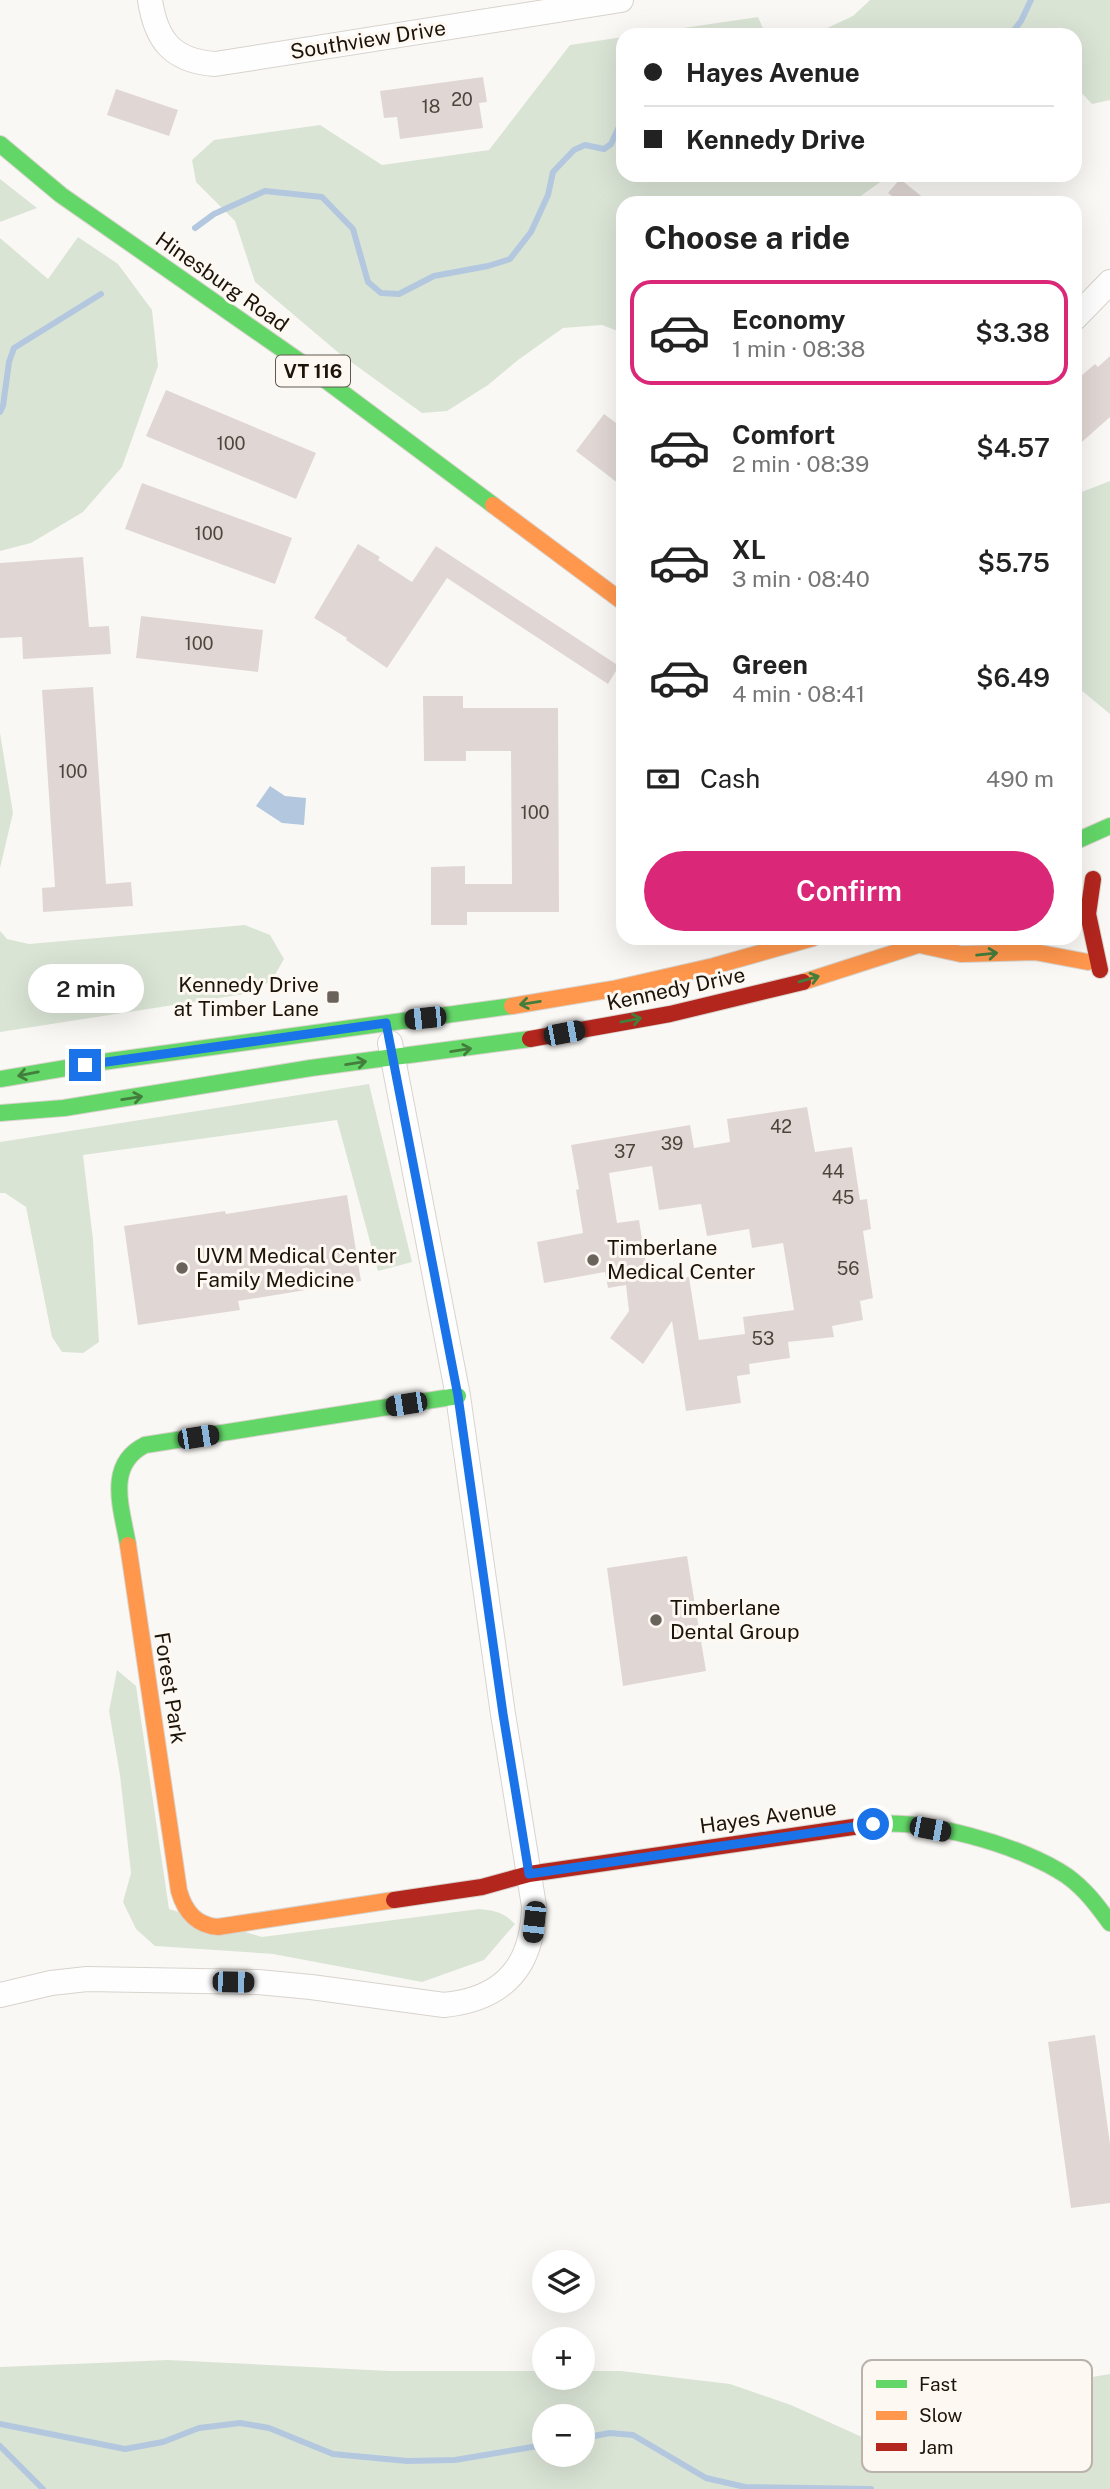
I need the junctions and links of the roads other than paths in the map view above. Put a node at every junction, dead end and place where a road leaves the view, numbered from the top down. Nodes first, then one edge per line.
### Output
1 (150, 0) edge
2 (621, 0) edge
3 (0, 144) edge
4 (1110, 282) edge
5 (1082, 311) edge
6 (616, 597) edge
7 (1110, 826) edge
8 (1082, 838) edge
9 (1110, 871) edge
10 (1093, 879) junction
11 (1082, 883) edge
12 (788, 945) edge
13 (920, 945) joint
14 (1066, 945) edge
15 (1099, 970) edge
16 (386, 1023) junction
17 (393, 1057) junction
18 (0, 1079) edge
19 (0, 1113) edge
20 (458, 1396) junction
21 (529, 1874) junction
22 (1110, 1923) edge
23 (0, 1995) edge

1 - 2 street, Southview Drive
3 - 6 main road, Hinesburg Road / VT 116
4 - 5 street
7 - 8 main road
9 - 10 main road
10 - 11 main road
10 - 15 main road
12 -> 16 main road, Kennedy Drive
13 -> 15 main road
17 -> 13 main road, Kennedy Drive
14 - 15 main road
16 - 17 street
16 -> 18 main road, Kennedy Drive
19 -> 17 main road, Kennedy Drive
17 - 20 street
20 - 21 street
20 - 21 main road, Forest Park
21 - 22 main road, Hayes Avenue
21 - 23 street

